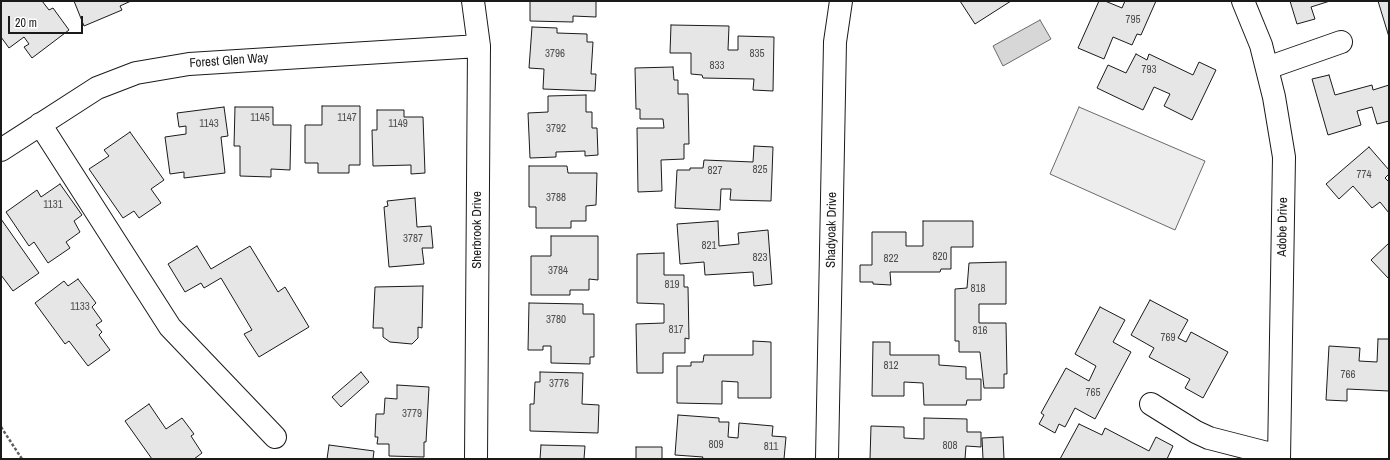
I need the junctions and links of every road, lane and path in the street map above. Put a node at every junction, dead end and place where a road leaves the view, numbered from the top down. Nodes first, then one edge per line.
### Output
1 (473, 1) edge
2 (841, 1) edge
3 (1243, 1) edge
4 (1341, 42) dead end
5 (479, 46) junction
6 (1267, 68) junction
7 (40, 124) junction
8 (1, 150) edge
9 (1151, 404) dead end
10 (1, 427) edge
11 (275, 437) dead end
12 (1279, 458) edge
13 (22, 459) edge
14 (476, 459) edge
15 (827, 459) edge

1 - 5 street, Sherbrook Drive
2 - 15 street, Shadyoak Drive
3 - 6 street, Adobe Drive
4 - 6 street
5 - 7 street, Forest Glen Way
5 - 14 street, Sherbrook Drive
6 - 12 street, Adobe Drive
7 - 8 street, Forest Glen Way
7 - 11 street
9 - 12 street
10 - 13 path

